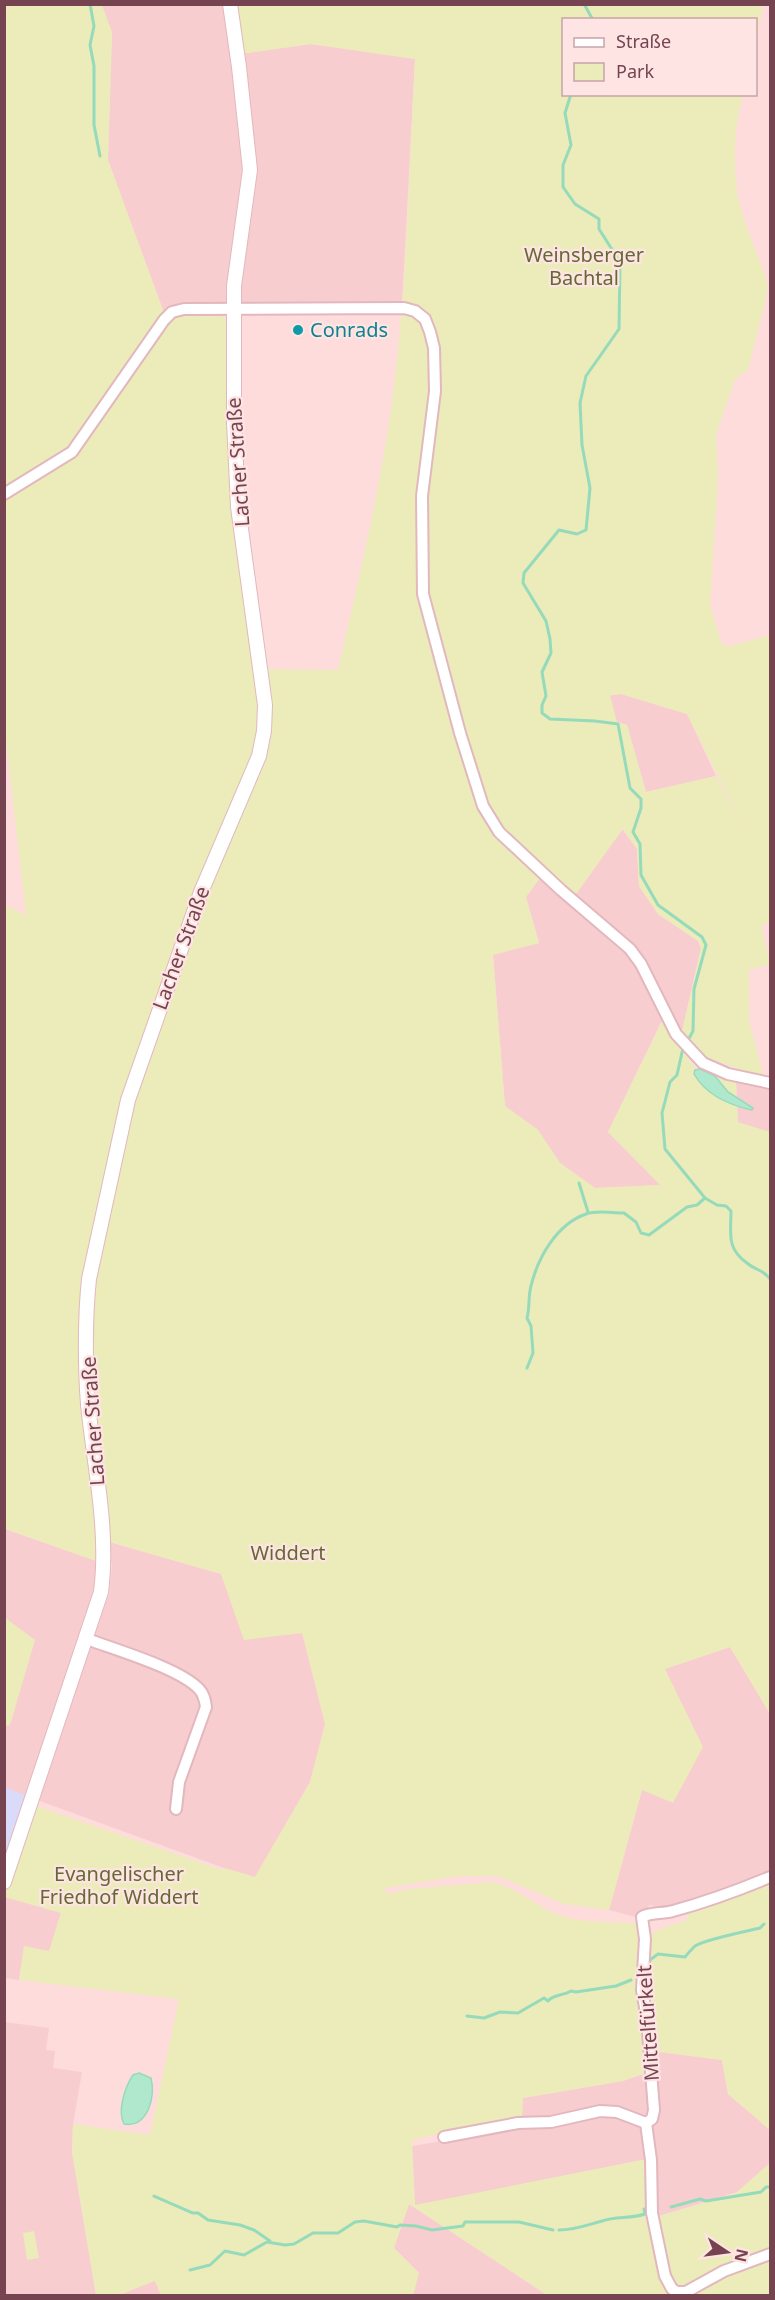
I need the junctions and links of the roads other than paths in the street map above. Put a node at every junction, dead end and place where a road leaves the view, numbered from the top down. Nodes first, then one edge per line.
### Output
1 (230, 4) edge
2 (233, 309) junction
3 (4, 494) edge
4 (771, 1083) edge
5 (87, 1639) junction
6 (176, 1809) dead end
7 (9, 1850) edge
8 (771, 1877) edge
9 (4, 1882) edge
10 (646, 2123) junction
11 (444, 2137) dead end
12 (771, 2254) edge

1 - 2 street, Lacher Straße
2 - 3 street
2 - 4 street
2 - 5 street, Lacher Straße
5 - 6 street
5 - 7 street, Lacher Straße
7 - 9 street, Lacher Straße
8 - 10 street, Mittelfürkelt
10 - 11 street
10 - 12 street, Mittelfürkelt

